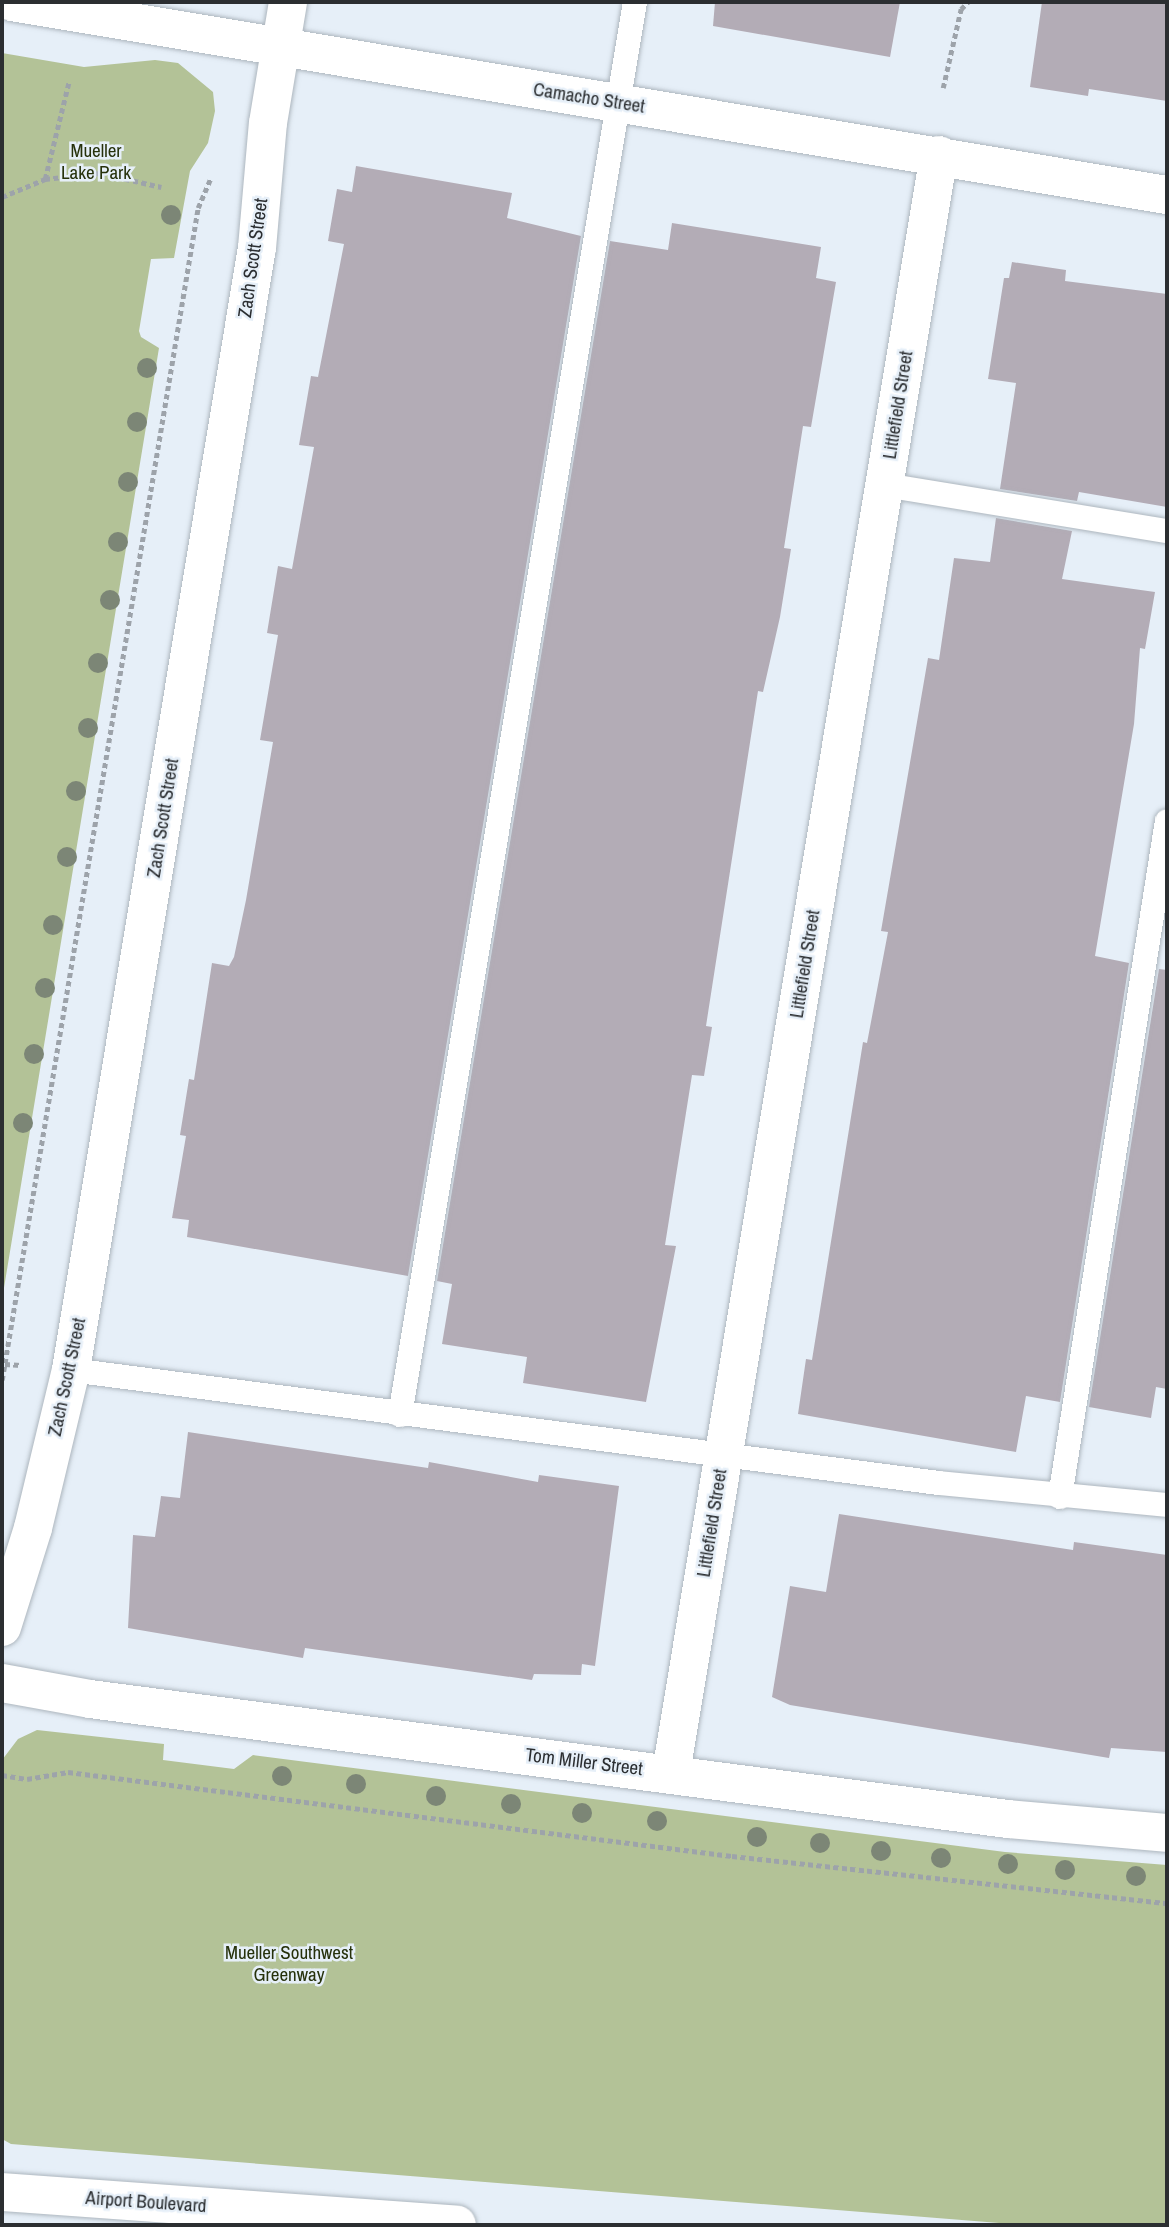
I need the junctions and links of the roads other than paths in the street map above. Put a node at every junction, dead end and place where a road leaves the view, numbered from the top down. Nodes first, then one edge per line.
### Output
1 (12, 2) edge
2 (288, 2) edge
3 (635, 2) edge
4 (281, 48) junction
5 (618, 103) junction
6 (939, 155) junction
7 (1167, 195) edge
8 (885, 485) junction
9 (1167, 531) edge
10 (1167, 821) edge
11 (71, 1370) junction
12 (401, 1415) junction
13 (723, 1455) junction
14 (1060, 1497) junction
15 (1167, 1505) edge
16 (2, 1627) edge
17 (2, 1683) edge
18 (671, 1773) junction
19 (1167, 1833) edge
20 (2, 2192) edge
21 (457, 2225) edge

1 - 4 street, Camacho Street
2 - 4 street, Zach Scott Street
3 - 5 lane
4 - 5 street, Camacho Street
4 - 11 street, Zach Scott Street
5 - 6 street, Camacho Street
5 - 12 lane
6 - 7 street, Camacho Street
6 - 8 street, Littlefield Street
8 - 9 lane
8 - 13 street, Littlefield Street
10 - 14 lane
11 - 12 lane
11 - 16 street, Zach Scott Street
12 - 13 lane
13 - 14 lane
13 - 18 street, Littlefield Street
14 - 15 lane
17 - 18 street, Tom Miller Street
18 - 19 street, Tom Miller Street
20 - 21 street, Airport Boulevard

